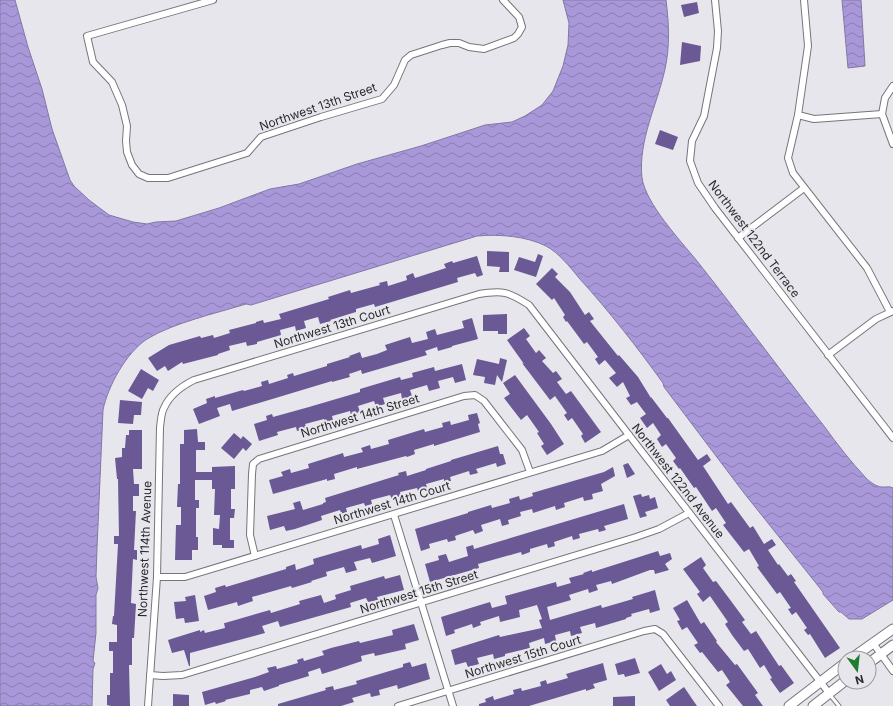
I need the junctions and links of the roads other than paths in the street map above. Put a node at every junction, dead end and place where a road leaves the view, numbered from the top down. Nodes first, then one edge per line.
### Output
1 (213, 0) edge
2 (503, 0) edge
3 (715, 0) edge
4 (804, 0) edge
5 (893, 86) edge
6 (882, 114) junction
7 (798, 115) junction
8 (893, 143) edge
9 (804, 188) junction
10 (738, 238) junction
11 (503, 291) joint
12 (892, 312) edge
13 (828, 354) junction
14 (172, 395) joint
15 (629, 435) junction
16 (893, 438) edge
17 (530, 472) junction
18 (689, 513) junction
19 (394, 515) junction
20 (255, 556) junction
21 (157, 577) junction
22 (420, 603) junction
23 (893, 629) edge
24 (872, 643) junction
25 (893, 645) edge
26 (863, 650) edge
27 (881, 654) junction
28 (877, 657) edge
29 (837, 669) edge
30 (893, 671) edge
31 (150, 674) junction
32 (820, 682) junction
33 (837, 687) edge
34 (448, 691) junction
35 (830, 693) junction
36 (148, 706) edge
37 (398, 706) edge
38 (453, 706) edge
39 (719, 706) edge
40 (789, 706) edge
41 (813, 706) edge
42 (839, 706) edge

1 - 2 street, Northwest 13th Street
3 - 10 street, Northwest 122nd Terrace
4 - 7 street
5 - 6 street
6 - 7 street
6 - 8 street
7 - 9 street
9 - 10 street
9 - 12 street
10 - 13 street, Northwest 122nd Terrace
11 - 14 street, Northwest 13th Court
11 - 15 street, Northwest 122nd Avenue
12 - 13 street
13 - 16 street, Northwest 122nd Terrace
14 - 21 street, Northwest 114th Avenue
15 - 17 street, Northwest 14th Court
15 - 18 street, Northwest 122nd Avenue
17 - 19 street, Northwest 14th Court
17 - 20 street, Northwest 14th Street
18 - 22 street, Northwest 15th Street
18 - 32 street, Northwest 122nd Avenue
19 - 20 street, Northwest 14th Court
19 - 22 street
20 - 21 street, Northwest 14th Court
21 - 31 street, Northwest 114th Avenue
22 - 31 street, Northwest 15th Street
22 - 34 street
23 - 24 street
24 - 26 street
24 - 27 street
25 - 27 street
27 - 28 street
27 - 30 street
29 - 32 street
31 - 36 street, Northwest 114th Avenue
32 - 35 street, Northwest 122nd Avenue
32 - 40 street
33 - 35 street
34 - 37 street, Northwest 15th Court
34 - 38 street
34 - 39 street, Northwest 15th Court
35 - 41 street
35 - 42 lane

